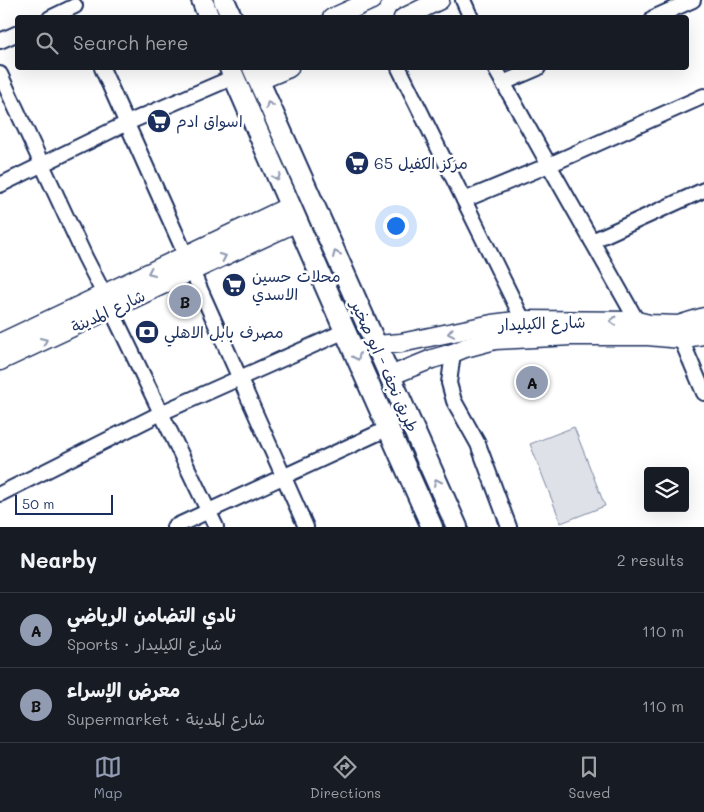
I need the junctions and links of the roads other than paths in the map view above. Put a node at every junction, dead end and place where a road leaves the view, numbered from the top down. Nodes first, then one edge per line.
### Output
1 (202, 0) edge
2 (224, 0) edge
3 (372, 0) edge
4 (440, 0) edge
5 (463, 0) edge
6 (692, 0) edge
7 (76, 8) edge
8 (340, 10) edge
9 (58, 15) edge
10 (208, 15) edge
11 (231, 15) edge
12 (409, 15) edge
13 (470, 15) edge
14 (659, 15) edge
15 (15, 34) edge
16 (0, 41) edge
17 (103, 70) edge
18 (278, 70) edge
19 (400, 70) edge
20 (497, 70) edge
21 (533, 70) edge
22 (232, 72) edge
23 (0, 74) edge
24 (256, 74) edge
25 (503, 83) junction
26 (704, 96) edge
27 (127, 123) junction
28 (42, 165) junction
29 (549, 165) junction
30 (0, 185) edge
31 (704, 190) edge
32 (464, 200) junction
33 (294, 214) junction
34 (592, 241) junction
35 (189, 264) junction
36 (108, 302) junction
37 (704, 317) edge
38 (523, 320) junction
39 (637, 321) junction
40 (345, 331) junction
41 (680, 332) junction
42 (704, 335) edge
43 (0, 343) edge
44 (376, 345) junction
45 (453, 353) junction
46 (0, 361) edge
47 (390, 376) junction
48 (239, 377) junction
49 (704, 393) edge
50 (161, 413) junction
51 (389, 428) junction
52 (283, 477) junction
53 (0, 494) edge
54 (208, 511) junction
55 (426, 525) edge
56 (174, 527) edge
57 (216, 527) edge
58 (306, 527) edge
59 (457, 527) edge
60 (509, 527) edge

1 - 10 highway
2 - 11 highway
3 - 8 main road
4 - 12 main road
5 - 13 street
6 - 14 street
7 - 9 street
15 - 16 street
17 - 27 street
18 - 24 main road
19 - 32 street
20 - 25 street
21 - 25 street
22 - 27 street
22 -> 33 highway, طريق نجف - ابو صخير
23 - 28 street
44 -> 24 highway, طريق نجف - ابو صخير
25 - 29 street
26 - 29 street
27 - 28 street
27 - 35 street
28 - 30 street
28 - 36 street
29 - 32 street
29 - 34 street
31 - 34 street
32 - 38 street
33 - 35 main road, شارع المدينة
33 - 40 highway, طريق نجف - ابو صخير
34 - 39 street
35 - 36 main road, شارع المدينة
35 - 48 street
36 - 43 main road, شارع المدينة
46 -> 36 main road, شارع المدينة
36 - 50 street
37 - 41 main road
39 -> 38 main road, شارع الكيليدار
38 -> 44 main road, شارع الكيليدار
39 - 41 main road, شارع الكيليدار
40 - 48 street
40 -> 51 highway, طريق نجف - ابو صخير
41 - 42 main road
41 - 45 main road, شارع الكيليدار
41 - 49 street
44 - 47 highway, طريق نجف - ابو صخير
45 - 47 main road, شارع الكيليدار
45 - 60 street
59 -> 47 highway, طريق نجف - ابو صخير
48 - 50 street
48 - 52 street
50 - 53 street
50 - 54 street
51 - 52 street
51 - 55 highway, طريق نجف - ابو صخير
52 - 54 street
52 - 58 street
54 - 56 street
54 - 57 street

